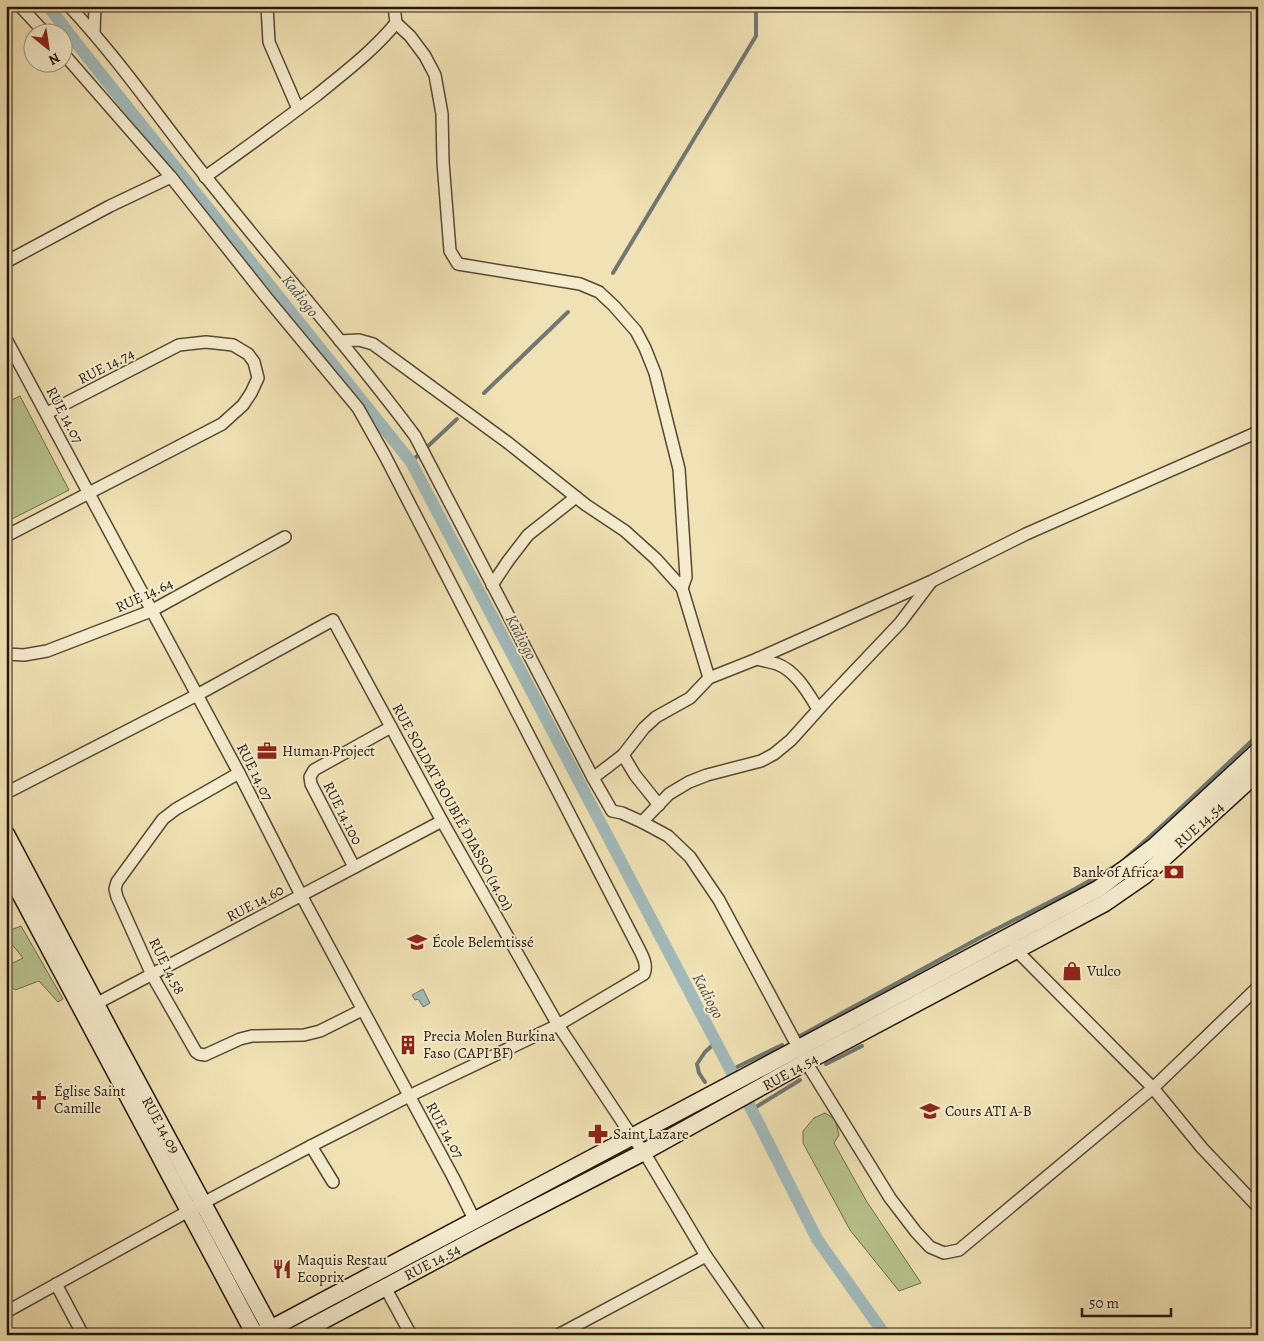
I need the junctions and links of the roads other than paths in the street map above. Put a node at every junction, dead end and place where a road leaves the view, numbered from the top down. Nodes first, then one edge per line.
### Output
1 (20, 6) edge
2 (69, 6) edge
3 (95, 6) edge
4 (267, 6) edge
5 (394, 6) edge
6 (35, 22) edge
7 (396, 23) junction
8 (94, 33) junction
9 (72, 63) edge
10 (298, 109) junction
11 (171, 177) junction
12 (205, 177) junction
13 (6, 262) edge
14 (6, 339) edge
15 (340, 341) junction
16 (47, 413) junction
17 (1258, 432) edge
18 (89, 492) junction
19 (576, 497) junction
20 (6, 536) edge
21 (285, 537) dead end
22 (932, 580) junction
23 (492, 585) junction
24 (682, 588) junction
25 (151, 611) junction
26 (6, 654) edge
27 (757, 659) junction
28 (709, 678) junction
29 (197, 695) junction
30 (818, 709) junction
31 (392, 727) junction
32 (1258, 751) edge
33 (623, 755) junction
34 (1258, 772) edge
35 (239, 773) junction
36 (593, 778) junction
37 (6, 793) edge
38 (659, 805) junction
39 (442, 821) junction
40 (642, 822) junction
41 (6, 834) edge
42 (6, 867) edge
43 (354, 868) junction
44 (301, 896) junction
45 (1009, 936) junction
46 (1017, 951) junction
47 (152, 975) junction
48 (1258, 987) edge
49 (89, 1008) junction
50 (362, 1010) junction
51 (558, 1025) junction
52 (803, 1055) junction
53 (1153, 1088) junction
54 (409, 1096) junction
55 (632, 1138) junction
56 (311, 1146) junction
57 (644, 1152) junction
58 (333, 1182) dead end
59 (197, 1207) junction
60 (1258, 1207) edge
61 (475, 1221) junction
62 (706, 1256) junction
63 (56, 1284) junction
64 (385, 1287) junction
65 (6, 1312) edge
66 (265, 1333) edge
67 (83, 1335) edge
68 (296, 1335) edge
69 (411, 1335) edge
70 (558, 1335) edge
71 (761, 1335) edge

1 - 6 street
2 - 8 street
3 - 8 street
4 - 10 street
5 - 7 street
7 - 10 street
7 - 24 street
8 - 12 street
9 - 11 street
10 - 12 street
11 - 13 street
11 - 51 street
12 - 15 street
14 - 16 street, RUE 14.07
15 - 19 street
15 - 23 street
16 - 18 street, RUE 14.07
16 - 18 street, RUE 14.74
17 - 22 street
18 - 20 street
18 - 25 street, RUE 14.07
19 - 23 street
19 - 24 street
21 - 25 street, RUE 14.64
22 - 27 street
22 - 30 street
23 - 36 street
24 - 28 street
25 - 26 street, RUE 14.64
25 - 29 street, RUE 14.07
27 - 28 street
27 - 30 street
28 - 33 street
29 - 31 street, RUE SOLDAT BOUBIÉ DIASSO (14.01)
29 - 35 street, RUE 14.07
29 - 37 street
30 - 38 street
31 - 39 street, RUE SOLDAT BOUBIÉ DIASSO (14.01)
31 - 43 street, RUE 14.100
32 - 45 main road, RUE 14.54
33 - 36 street
33 - 38 street
34 - 46 main road, RUE 14.54
35 - 44 street, RUE 14.07
35 - 47 street, RUE 14.58
36 - 40 street
38 - 40 street
39 - 43 street, RUE 14.60
39 - 51 street, RUE SOLDAT BOUBIÉ DIASSO (14.01)
40 - 52 street
41 - 49 main road, RUE 14.09
42 - 49 main road, RUE 14.09
43 - 44 street, RUE 14.60
44 - 47 street, RUE 14.60
44 - 50 street, RUE 14.07
45 - 46 street
45 - 52 main road, RUE 14.54
46 - 52 main road, RUE 14.54
46 - 53 street
47 - 49 street, RUE 14.60
47 - 50 street, RUE 14.58
48 - 53 street
49 - 59 main road, RUE 14.09
50 - 54 street, RUE 14.07
51 - 54 street
51 - 55 street, RUE SOLDAT BOUBIÉ DIASSO (14.01)
52 - 53 street
52 - 55 main road, RUE 14.54
52 - 57 main road, RUE 14.54
53 - 60 street
54 - 56 street
54 - 61 street, RUE 14.07
55 - 57 street, RUE SOLDAT BOUBIÉ DIASSO (14.01)
55 - 61 main road, RUE 14.54
56 - 58 street
56 - 59 street
57 - 62 street, RUE SOLDAT BOUBIÉ DIASSO (14.01)
57 - 64 main road, RUE 14.54
59 - 63 street
59 - 66 main road, RUE 14.09
61 - 66 main road, RUE 14.54
62 - 70 street
62 - 71 street, RUE SOLDAT BOUBIÉ DIASSO (14.01)
63 - 65 street
63 - 67 street
64 - 68 main road, RUE 14.54
64 - 69 street

